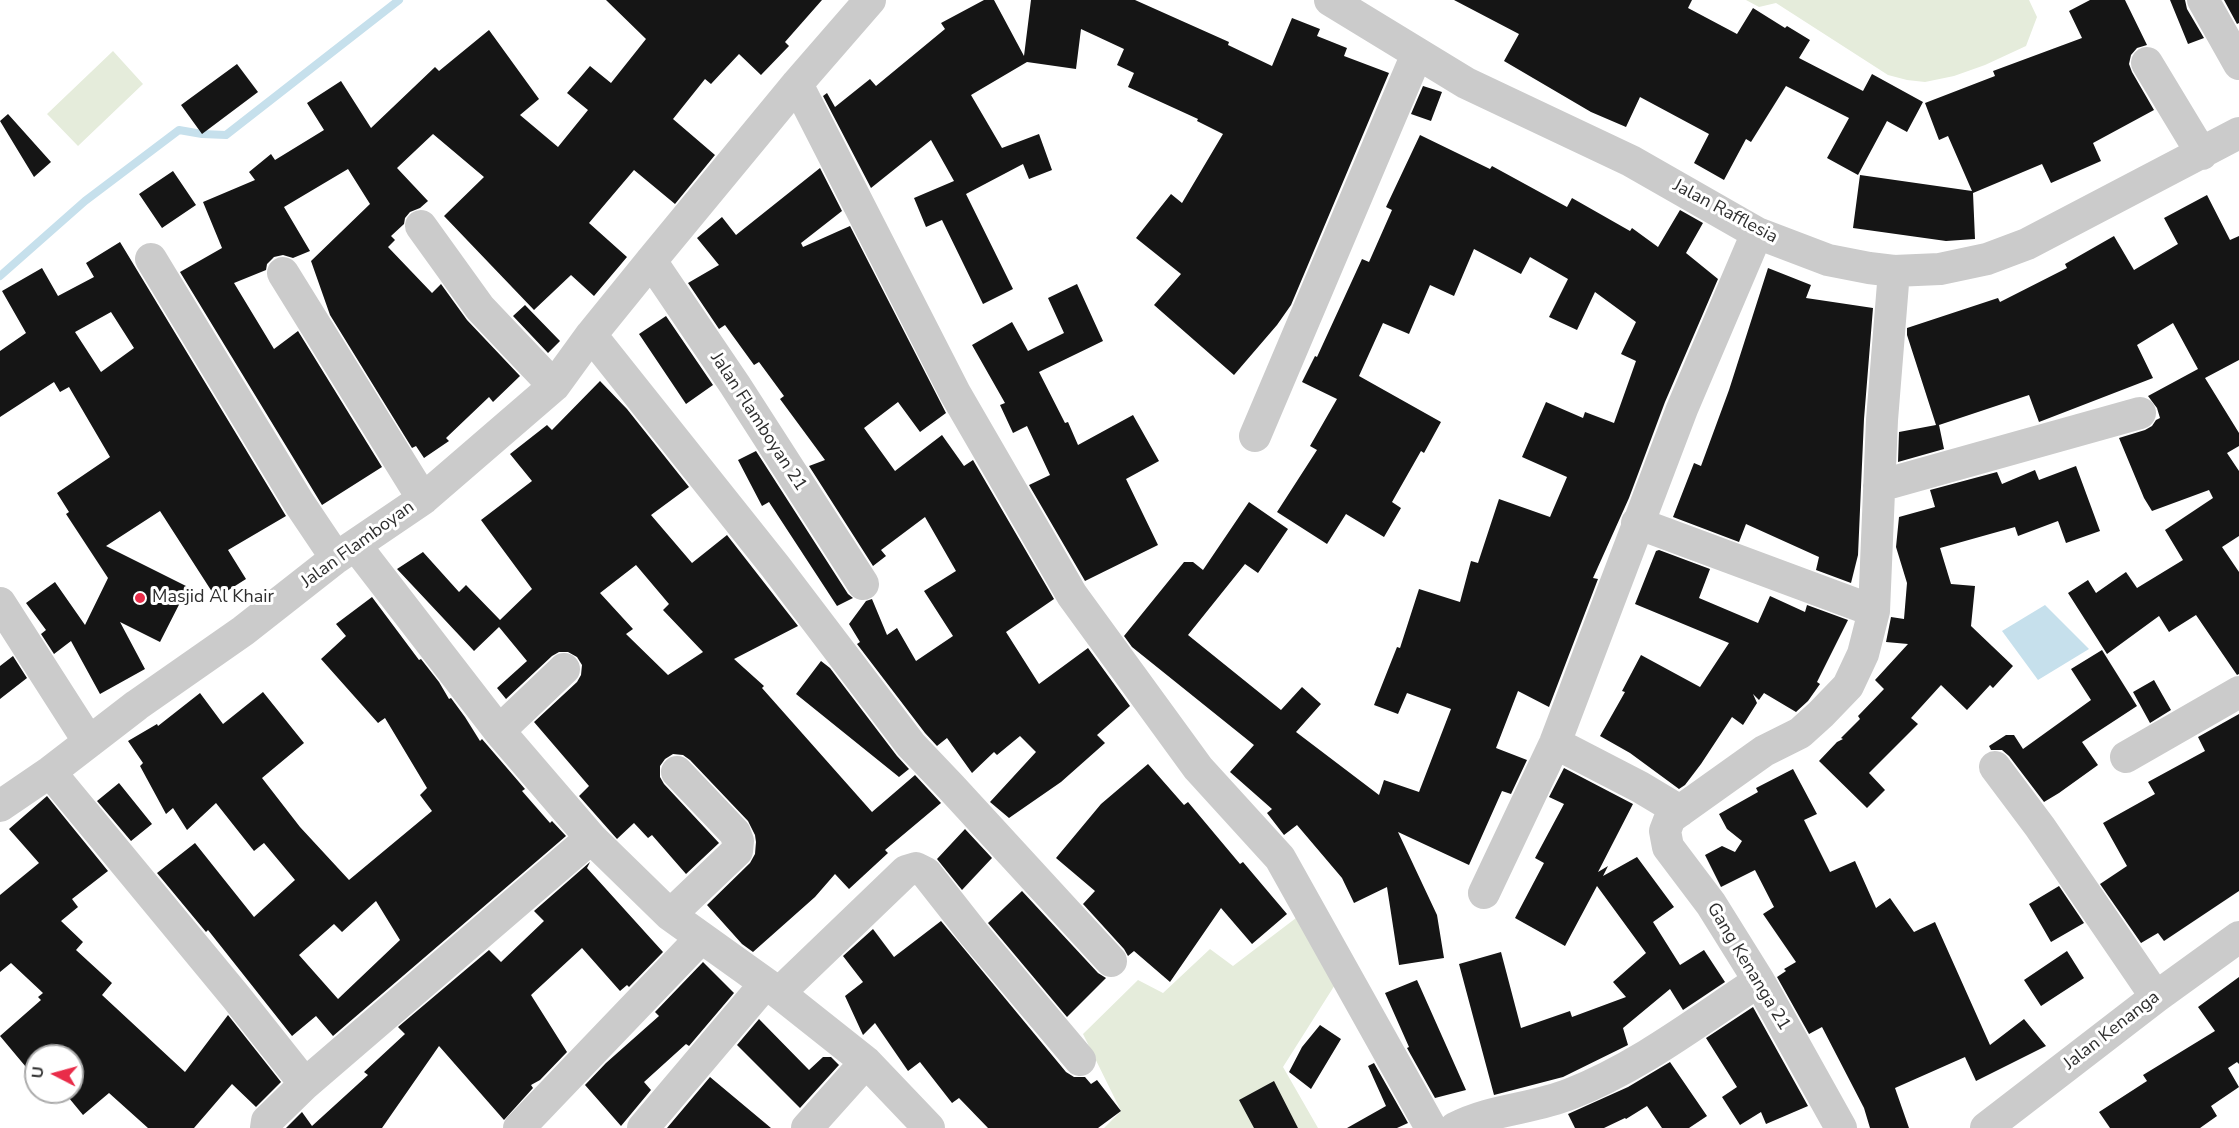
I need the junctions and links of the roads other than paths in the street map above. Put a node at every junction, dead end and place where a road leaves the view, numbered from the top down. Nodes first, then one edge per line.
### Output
1 (870, 0) edge
2 (1330, 0) edge
3 (2203, 0) edge
4 (1417, 54) junction
5 (2147, 63) dead end
6 (2239, 64) edge
7 (797, 84) junction
8 (2239, 134) edge
9 (2202, 154) junction
10 (421, 226) dead end
11 (1757, 233) junction
12 (151, 259) dead end
13 (651, 261) junction
14 (1894, 271) junction
15 (283, 273) dead end
16 (591, 335) junction
17 (554, 386) junction
18 (2140, 413) dead end
19 (1255, 436) dead end
20 (1878, 486) junction
21 (423, 499) junction
22 (1637, 523) junction
23 (346, 552) junction
24 (863, 584) dead end
25 (0, 603) edge
26 (1874, 611) junction
27 (564, 669) dead end
28 (2239, 692) edge
29 (499, 730) junction
30 (89, 742) junction
31 (1555, 743) junction
32 (2126, 757) dead end
33 (1995, 767) dead end
34 (50, 772) junction
35 (677, 772) dead end
36 (0, 806) edge
37 (1680, 811) junction
38 (591, 838) junction
39 (1484, 893) dead end
40 (670, 915) junction
41 (701, 938) junction
42 (2239, 938) edge
43 (1111, 961) dead end
44 (1759, 981) junction
45 (772, 989) junction
46 (2156, 997) junction
47 (1080, 1060) dead end
48 (866, 1062) junction
49 (305, 1084) junction
50 (2000, 1117) edge
51 (266, 1128) edge
52 (519, 1128) edge
53 (643, 1128) edge
54 (807, 1128) edge
55 (929, 1128) edge
56 (1431, 1128) edge
57 (1455, 1128) edge
58 (1841, 1128) edge

1 - 7 street, Jalan Flamboyan
2 - 4 street, Jalan Rafflesia
3 - 6 street
4 - 11 street, Jalan Rafflesia
4 - 19 street
5 - 9 street
7 - 13 street, Jalan Flamboyan
7 - 56 street
8 - 9 street, Jalan Rafflesia
9 - 14 street, Jalan Rafflesia
10 - 17 street
11 - 14 street, Jalan Rafflesia
11 - 22 street
12 - 23 street
13 - 16 street, Jalan Flamboyan
13 - 24 street, Jalan Flamboyan 21
14 - 20 street
15 - 21 street
16 - 17 street, Jalan Flamboyan
16 - 43 street
17 - 21 street, Jalan Flamboyan
18 - 20 street
20 - 26 street
21 - 23 street, Jalan Flamboyan
22 - 26 street
22 - 31 street
23 - 29 street
23 - 30 street, Jalan Flamboyan
25 - 30 street
26 - 37 street
27 - 29 street
28 - 32 street
29 - 38 street
30 - 34 street, Jalan Flamboyan
31 - 37 street
31 - 39 street
33 - 46 street
34 - 36 street, Jalan Flamboyan
34 - 49 street
35 - 40 street
37 - 44 street, Gang Kenanga 21
38 - 40 street
38 - 49 street
40 - 41 street
41 - 45 street
41 - 52 street
42 - 46 street, Jalan Kenanga
44 - 57 street
44 - 58 street, Gang Kenanga 21
45 - 47 street
45 - 48 street
45 - 53 street
46 - 50 street, Jalan Kenanga
48 - 54 street
48 - 55 street
49 - 51 street

